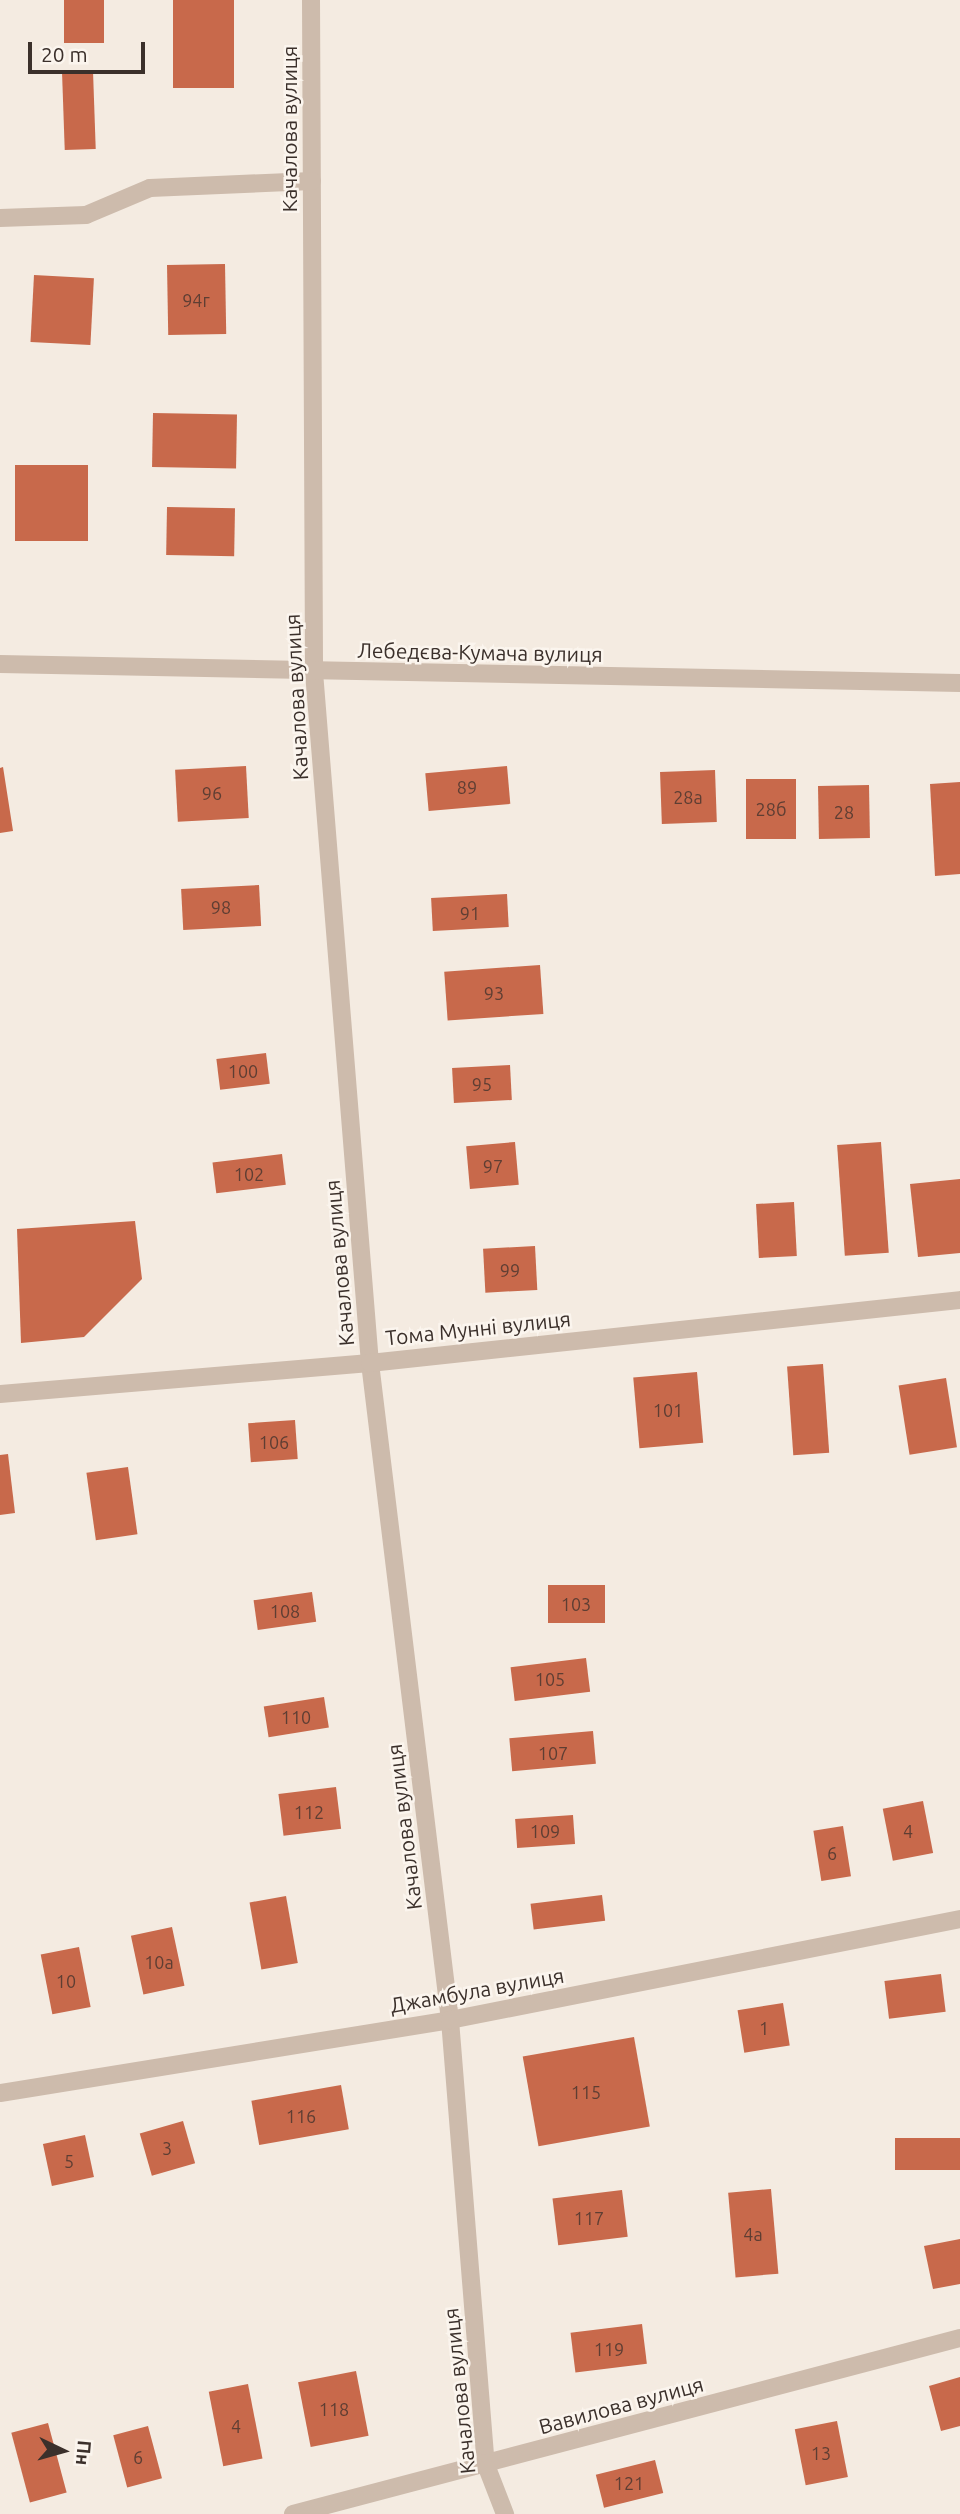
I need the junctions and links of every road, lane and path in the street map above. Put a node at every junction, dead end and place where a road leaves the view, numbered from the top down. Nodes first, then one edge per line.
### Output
1 (311, 0) edge
2 (312, 181) junction
3 (0, 218) edge
4 (0, 664) edge
5 (314, 672) junction
6 (960, 683) edge
7 (960, 1300) edge
8 (370, 1363) junction
9 (0, 1394) edge
10 (960, 1919) edge
11 (450, 2020) junction
12 (0, 2093) edge
13 (960, 2338) edge
14 (486, 2465) junction
15 (293, 2514) edge
16 (505, 2514) edge

1 - 2 street, Качалова вулиця
2 - 3 street
2 - 5 street, Качалова вулиця
4 - 5 street, Лебедєва-Кумача вулиця
5 - 6 street, Лебедєва-Кумача вулиця
5 - 8 street, Качалова вулиця
7 - 8 street, Тома Мунні вулиця
8 - 9 street, Тома Мунні вулиця
8 - 11 street, Качалова вулиця
10 - 11 street, Джамбула вулиця
11 - 12 street, Джамбула вулиця
11 - 14 street, Качалова вулиця
13 - 14 street, Вавилова вулиця
14 - 15 street, Вавилова вулиця
14 - 16 street, Качалова вулиця

